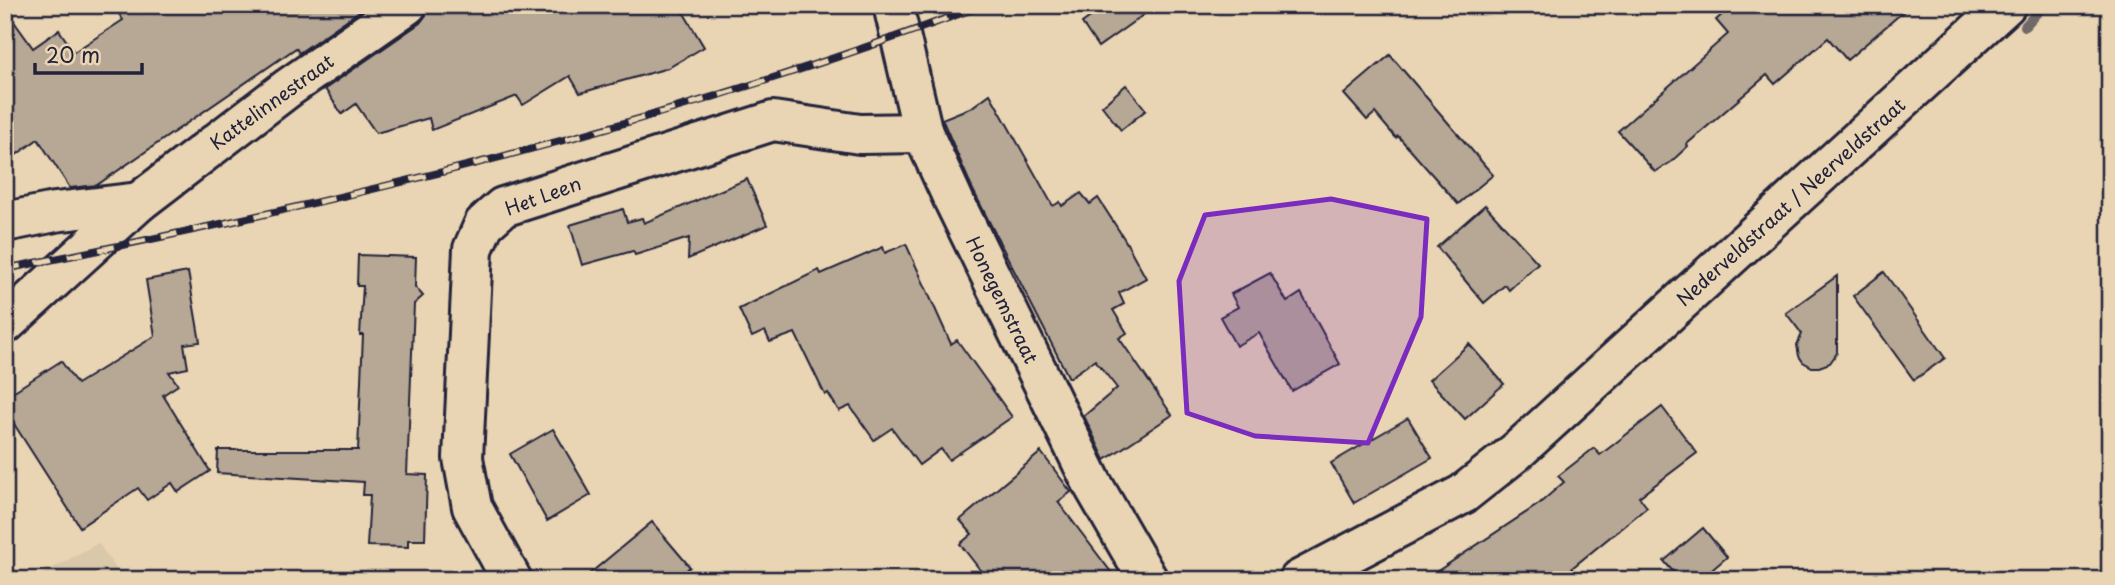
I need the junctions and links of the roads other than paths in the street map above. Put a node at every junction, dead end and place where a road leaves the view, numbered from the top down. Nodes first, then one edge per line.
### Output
1 (407, 5) edge
2 (893, 5) edge
3 (2006, 5) edge
4 (923, 133) junction
5 (139, 202) junction
6 (5, 222) edge
7 (5, 324) edge
8 (512, 580) edge
9 (1148, 580) edge
10 (1299, 580) edge

1 - 5 street, Kattelinnestraat
2 - 4 street, Honegemstraat
3 - 10 street, Nederveldstraat / Neerveldstraat
4 - 8 street, Het Leen
4 - 9 street, Honegemstraat
5 - 6 street
5 - 7 street, Kattelinnestraat

